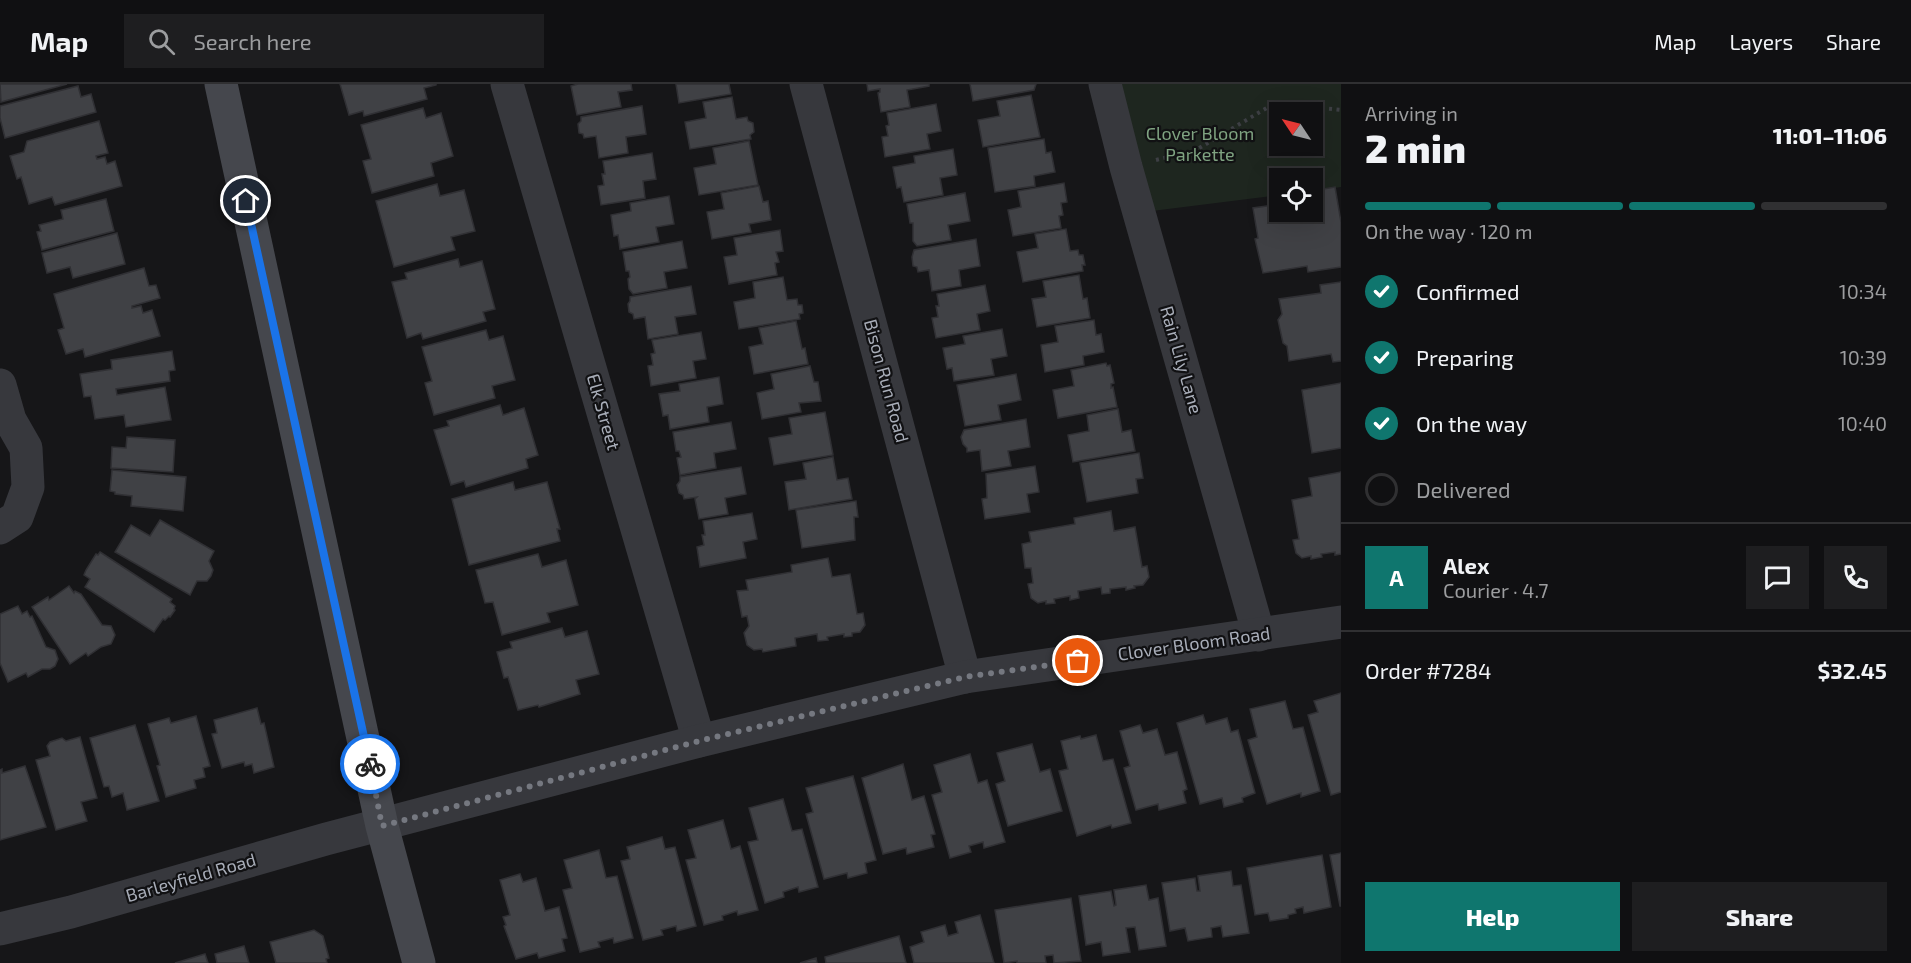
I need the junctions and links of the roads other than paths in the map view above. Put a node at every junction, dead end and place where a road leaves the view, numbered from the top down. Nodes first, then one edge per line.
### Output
1 (221, 84) edge
2 (507, 84) edge
3 (806, 84) edge
4 (1105, 84) edge
5 (0, 385) edge
6 (0, 528) edge
7 (1341, 622) edge
8 (1259, 635) junction
9 (965, 677) junction
10 (699, 741) junction
11 (382, 826) junction
12 (0, 929) edge
13 (419, 963) edge

1 - 11 street
2 - 10 street, Elk Street
3 - 9 street, Bison Run Road
4 - 8 street, Rain Lily Lane
5 - 6 street
7 - 8 street, Clover Bloom Road
8 - 9 street, Clover Bloom Road
9 - 10 street, Clover Bloom Road
10 - 11 street, Clover Bloom Road
11 - 12 street, Barleyfield Road
11 - 13 street

